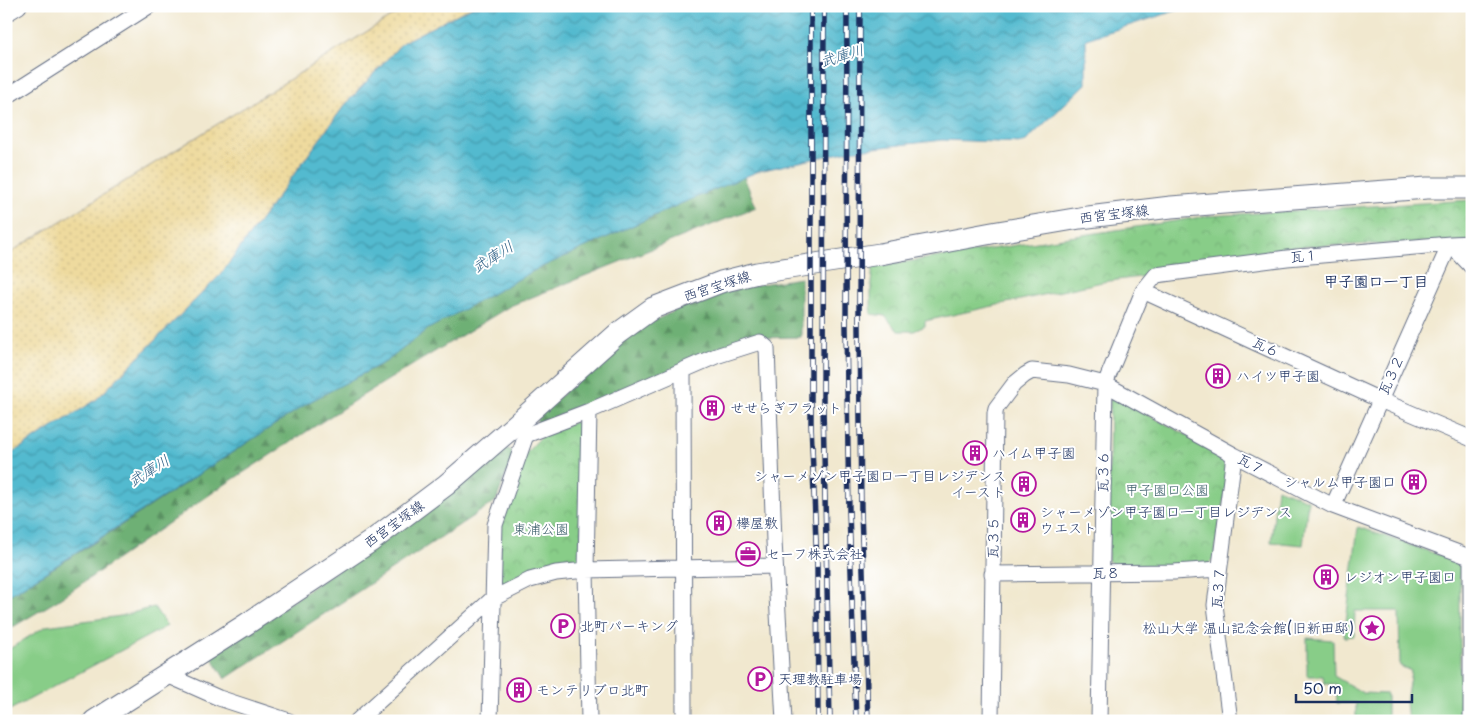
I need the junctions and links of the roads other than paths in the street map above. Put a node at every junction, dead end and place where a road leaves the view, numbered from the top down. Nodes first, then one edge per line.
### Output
1 (19, 6) edge
2 (149, 6) edge
3 (6, 14) edge
4 (6, 97) edge
5 (1472, 188) edge
6 (1450, 244) junction
7 (1472, 244) edge
8 (1472, 266) edge
9 (1143, 291) junction
10 (683, 370) junction
11 (1032, 371) joint
12 (1105, 384) junction
13 (1380, 400) junction
14 (589, 411) junction
15 (519, 431) junction
16 (1472, 439) edge
17 (1234, 455) junction
18 (1333, 506) junction
19 (1471, 558) edge
20 (775, 566) junction
21 (683, 568) junction
22 (1219, 569) junction
23 (586, 570) junction
24 (1101, 573) junction
25 (992, 574) junction
26 (492, 599) junction
27 (167, 675) junction
28 (94, 721) edge
29 (289, 721) edge
30 (357, 721) edge
31 (490, 721) edge
32 (589, 721) edge
33 (684, 721) edge
34 (784, 721) edge
35 (991, 721) edge
36 (1099, 721) edge
37 (1230, 721) edge
38 (1471, 721) edge

1 - 3 street
2 - 4 street
5 - 15 main road, 西宮宝塚線
6 - 7 street, 瓦１
6 - 8 street
6 - 9 street, 瓦１
6 - 13 street, 瓦３２
9 - 12 street, 瓦３６
9 - 13 street, 瓦６
10 - 14 street
10 - 20 street
10 - 21 street
11 - 12 street, 瓦７
11 - 25 street, 瓦３５
12 - 17 street, 瓦７
12 - 24 street, 瓦３６
13 - 16 street, 瓦６
13 - 18 street, 瓦３２
14 - 15 street
14 - 23 street
15 - 26 street
15 - 27 main road, 西宮宝塚線
17 - 18 street, 瓦７
17 - 22 street, 瓦３７
18 - 19 street, 瓦７
19 - 38 street
20 - 21 street
20 - 34 street
21 - 23 street
21 - 33 street
22 - 24 street, 瓦８
22 - 37 street, 瓦３７
23 - 26 street
23 - 32 street
24 - 25 street, 瓦８
24 - 36 street, 瓦３６
25 - 35 street, 瓦３５
26 - 30 street
26 - 31 street
27 - 28 main road, 西宮宝塚線
27 - 29 street

